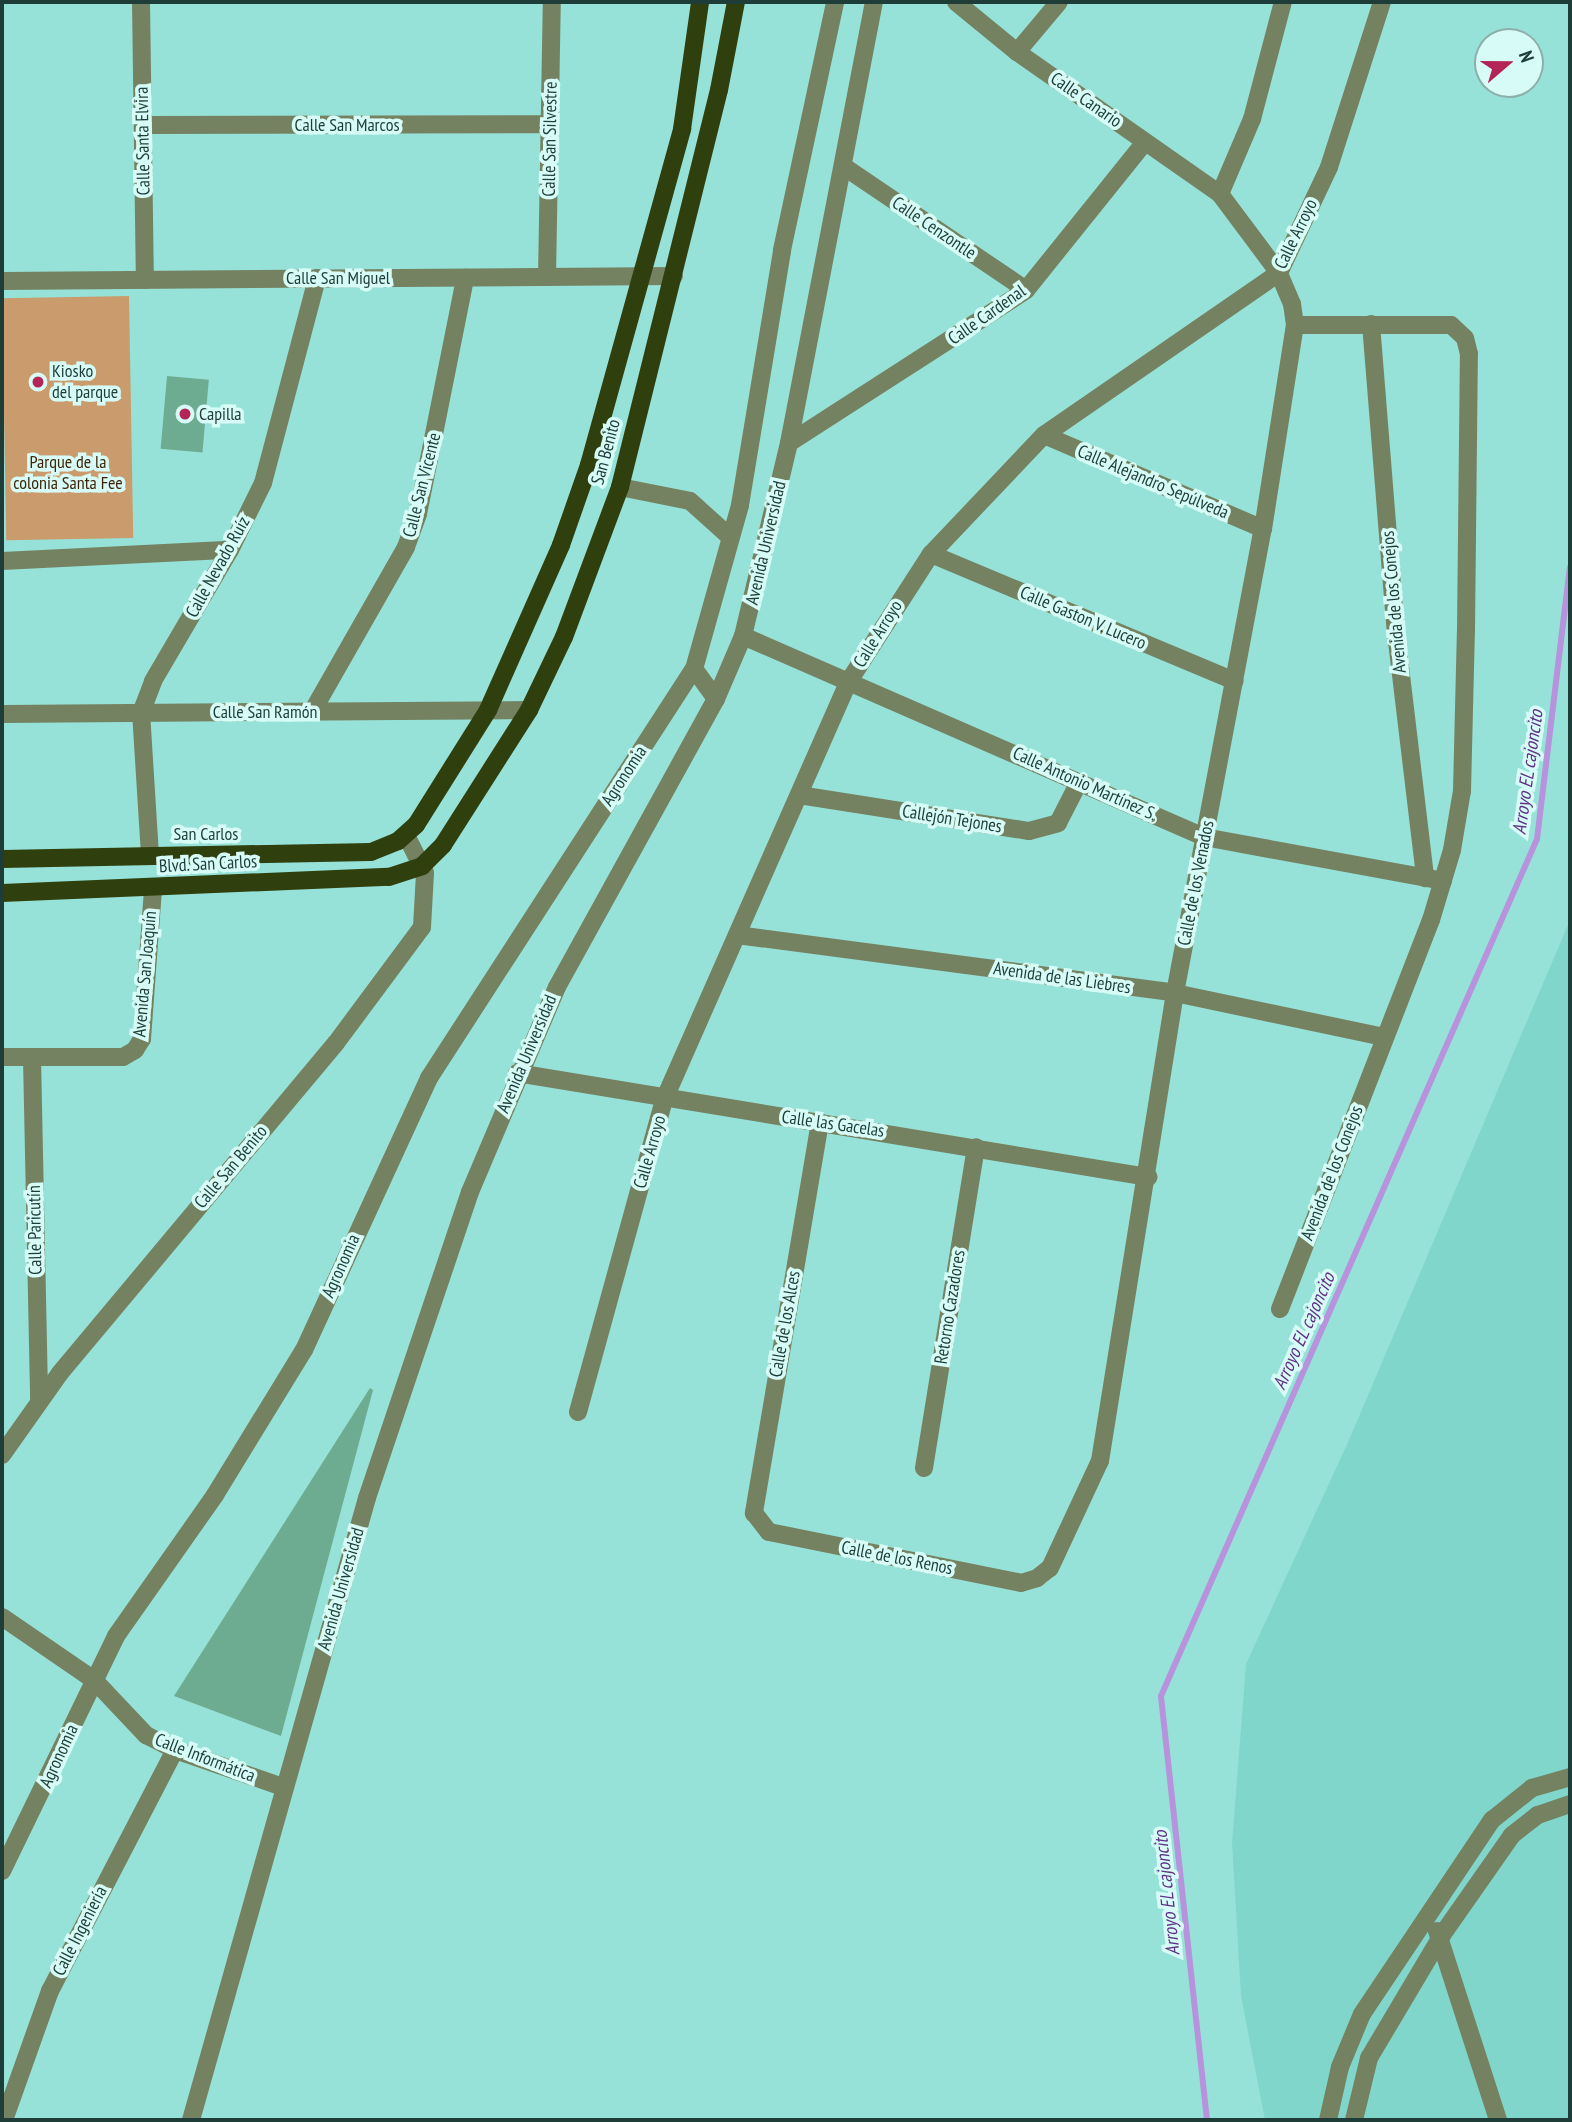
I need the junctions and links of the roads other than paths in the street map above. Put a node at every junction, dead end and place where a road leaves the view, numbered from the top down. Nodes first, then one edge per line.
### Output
1 (141, 2) edge
2 (552, 2) edge
3 (700, 2) edge
4 (736, 2) edge
5 (835, 2) edge
6 (874, 2) edge
7 (956, 2) edge
8 (1059, 2) edge
9 (1283, 2) edge
10 (1382, 2) edge
11 (1017, 52) junction
12 (550, 124) junction
13 (143, 125) junction
14 (1145, 142) junction
15 (843, 166) junction
16 (1220, 194) junction
17 (1279, 273) junction
18 (642, 276) junction
19 (674, 276) junction
20 (547, 277) junction
21 (317, 278) junction
22 (465, 278) junction
23 (145, 279) junction
24 (2, 281) edge
25 (1026, 290) junction
26 (1371, 324) junction
27 (1294, 325) junction
28 (1044, 435) junction
29 (789, 443) junction
30 (620, 487) junction
31 (1263, 529) junction
32 (730, 537) junction
33 (230, 550) junction
34 (931, 554) junction
35 (2, 561) edge
36 (743, 636) junction
37 (694, 669) junction
38 (849, 681) junction
39 (1234, 681) junction
40 (716, 699) junction
41 (488, 710) junction
42 (529, 710) junction
43 (312, 712) junction
44 (141, 713) junction
45 (2, 714) edge
46 (1079, 782) junction
47 (799, 795) junction
48 (406, 835) junction
49 (1204, 836) junction
50 (150, 855) junction
51 (2, 859) edge
52 (419, 868) junction
53 (1434, 879) junction
54 (153, 888) junction
55 (2, 893) edge
56 (737, 935) junction
57 (1175, 993) junction
58 (1384, 1037) junction
59 (2, 1057) edge
60 (32, 1058) junction
61 (517, 1073) junction
62 (664, 1100) junction
63 (820, 1122) junction
64 (976, 1147) junction
65 (1148, 1177) junction
66 (1280, 1309) dead end
67 (39, 1401) junction
68 (578, 1412) dead end
69 (2, 1455) edge
70 (924, 1468) dead end
71 (760, 1524) joint
72 (1037, 1578) joint
73 (2, 1617) edge
74 (94, 1680) junction
75 (175, 1750) junction
76 (1570, 1777) edge
77 (283, 1787) junction
78 (1570, 1804) edge
79 (2, 1871) edge
80 (1423, 1919) junction
81 (1442, 1935) junction
82 (4, 2120) edge
83 (191, 2120) edge
84 (1328, 2120) edge
85 (1354, 2120) edge
86 (1497, 2120) edge

1 - 13 street, Calle Santa Elvira
2 - 12 street, Calle San Silvestre
3 - 18 main road, San Benito
4 - 19 main road, San Benito
5 - 32 street
6 - 15 street, Avenida Universidad
7 - 11 street, Calle Canario
8 - 11 street
9 - 16 street
10 - 17 street, Calle Arroyo
11 - 14 street, Calle Canario
12 - 13 street, Calle San Marcos
12 - 20 street, Calle San Silvestre
13 - 23 street, Calle Santa Elvira
14 - 16 street, Calle Canario
14 - 25 street, Calle Cardenal
15 - 25 street, Calle Cenzontle
15 - 29 street, Avenida Universidad
16 - 17 street, Calle de los Venados
17 - 27 street, Calle de los Venados
17 - 28 street, Calle Arroyo
18 - 19 street, Calle San Miguel
18 - 20 street, Calle San Miguel
18 - 41 main road, San Benito
19 - 30 main road, San Benito
20 - 22 street, Calle San Miguel
21 - 22 street, Calle San Miguel
21 - 23 street, Calle San Miguel
21 - 33 street, Calle Nevado Ruíz
22 - 43 street, Calle San Vicente
23 - 24 street, Calle San Miguel
25 - 29 street, Calle Cardenal
26 - 27 street
26 - 53 street, Avenida de los Conejos
26 - 53 street
27 - 31 street, Calle de los Venados
28 - 31 street, Calle Alejandro Sepúlveda
28 - 34 street, Calle Arroyo
29 - 36 street, Avenida Universidad
30 - 32 street
30 - 42 main road, San Benito
31 - 39 street, Calle de los Venados
32 - 37 street
33 - 35 street
33 - 44 street, Calle Nevado Ruíz
34 - 38 street, Calle Arroyo
34 - 39 street, Calle Gaston V. Lucero
36 - 38 street, Calle Antonio Martínez S.
36 - 40 street, Avenida Universidad
37 - 40 street
37 - 74 street, Agronomia
38 - 46 street, Calle Antonio Martínez S.
38 - 47 street, Calle Arroyo
39 - 49 street, Calle de los Venados
40 - 61 street, Avenida Universidad
41 - 42 street, Calle San Ramón
41 - 43 street, Calle San Ramón
41 - 48 main road, San Benito
42 - 52 main road, San Benito
43 - 44 street, Calle San Ramón
44 - 45 street, Calle San Ramón
44 - 50 street, Calle Nevado Ruíz
46 - 47 street, Callejón Tejones
46 - 49 street, Calle Antonio Martínez S.
47 - 56 street, Calle Arroyo
48 - 50 main road, San Carlos
48 - 52 street
49 - 53 street, Calle Antonio Martínez S.
49 - 57 street, Calle de los Venados
50 - 51 main road, San Carlos
52 - 54 main road, Blvd. San Carlos
52 - 67 street, Calle San Benito
53 - 58 street, Avenida de los Conejos
54 - 55 main road, Blvd. San Carlos
54 - 60 street, Avenida San Joaquín
56 - 57 street, Avenida de las Liebres
56 - 62 street, Calle Arroyo
57 - 58 street, Avenida de las Liebres
57 - 65 street, Calle de los Venados
58 - 66 street, Avenida de los Conejos
59 - 60 street, Avenida San Joaquín
60 - 67 street, Calle Paricutín
61 - 62 street, Calle las Gacelas
61 - 77 street, Avenida Universidad
62 - 63 street, Calle las Gacelas
62 - 68 street, Calle Arroyo
63 - 64 street, Calle las Gacelas
63 - 71 street, Calle de los Alces
64 - 65 street, Calle las Gacelas
64 - 70 street, Retorno Cazadores
65 - 72 street, Calle de los Venados
67 - 69 street, Calle San Benito
71 - 72 street, Calle de los Renos
73 - 74 street, Calle Informática
74 - 75 street, Calle Informática
74 - 79 street, Agronomia
75 - 77 street, Calle Informática
75 - 82 street, Calle Ingeniería
76 - 80 street
77 - 83 street, Avenida Universidad
78 - 81 street
80 - 81 street
80 - 84 street
81 - 85 street
81 - 86 street

